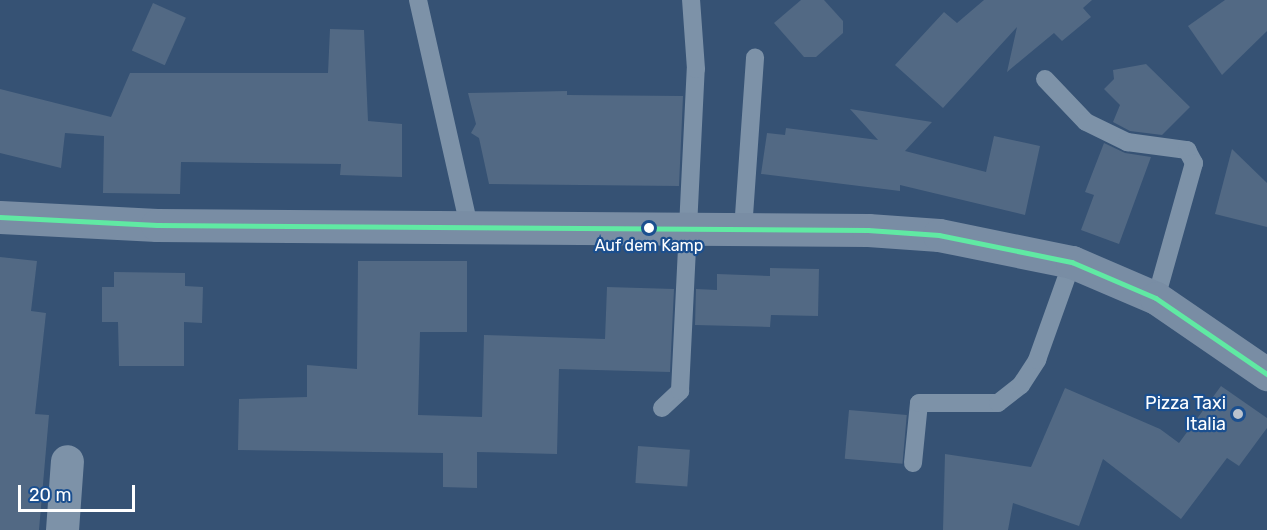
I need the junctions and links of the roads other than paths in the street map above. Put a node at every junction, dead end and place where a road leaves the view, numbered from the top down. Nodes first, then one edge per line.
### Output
1 (418, 0) edge
2 (691, 0) edge
3 (755, 57) dead end
4 (1045, 79) dead end
5 (0, 217) edge
6 (469, 227) junction
7 (687, 229) junction
8 (743, 230) junction
9 (1072, 262) junction
10 (1156, 298) junction
11 (1267, 374) edge
12 (662, 408) dead end
13 (67, 461) dead end
14 (913, 463) dead end
15 (62, 530) edge

1 - 6 lane
2 - 7 lane
3 - 8 lane
4 - 10 lane
5 - 6 main road
6 - 7 main road
7 - 8 main road
7 - 12 lane
8 - 9 main road
9 - 10 main road
9 - 14 lane
10 - 11 main road
13 - 15 street

